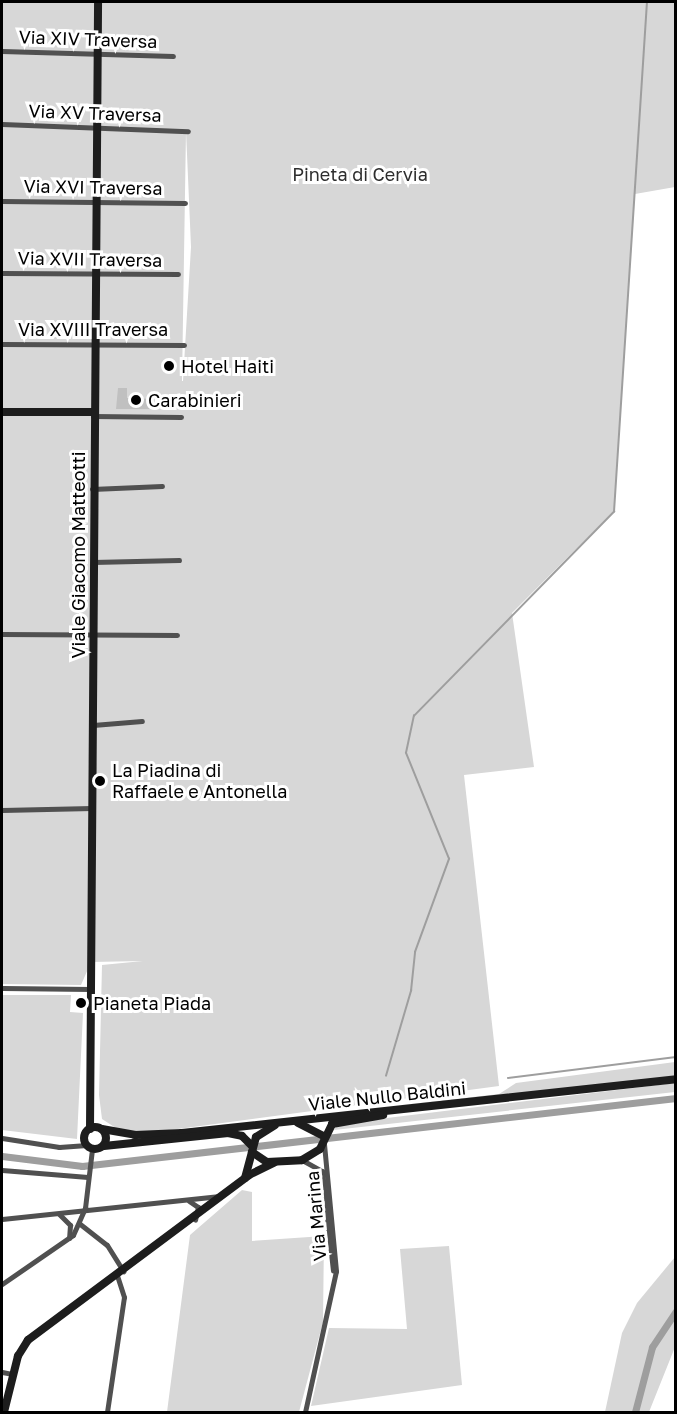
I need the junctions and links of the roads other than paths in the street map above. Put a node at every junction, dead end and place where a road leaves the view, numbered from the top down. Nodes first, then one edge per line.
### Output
1 (98, 2) edge
2 (2, 51) edge
3 (97, 54) junction
4 (173, 56) dead end
5 (2, 124) edge
6 (97, 128) junction
7 (188, 131) dead end
8 (2, 201) edge
9 (96, 202) junction
10 (184, 203) dead end
11 (2, 273) edge
12 (95, 274) junction
13 (178, 274) dead end
14 (2, 344) edge
15 (93, 345) junction
16 (184, 345) dead end
17 (2, 412) edge
18 (93, 414) junction
19 (181, 417) dead end
20 (162, 486) dead end
21 (92, 489) junction
22 (179, 560) dead end
23 (93, 562) junction
24 (93, 633) junction
25 (2, 634) edge
26 (177, 635) dead end
27 (142, 721) dead end
28 (93, 725) junction
29 (92, 808) junction
30 (2, 810) edge
31 (2, 988) edge
32 (91, 989) junction
33 (675, 1080) edge
34 (432, 1107) junction
35 (284, 1122) junction
36 (96, 1128) junction
37 (2, 1138) edge
38 (323, 1140) junction
39 (104, 1146) junction
40 (89, 1147) junction
41 (252, 1149) junction
42 (302, 1160) junction
43 (274, 1163) junction
44 (2, 1170) edge
45 (88, 1175) junction
46 (244, 1179) junction
47 (228, 1195) junction
48 (185, 1200) junction
49 (85, 1208) junction
50 (58, 1213) junction
51 (2, 1219) edge
52 (195, 1220) junction
53 (80, 1224) junction
54 (69, 1240) junction
55 (120, 1273) junction
56 (2, 1284) edge
57 (334, 1285) junction
58 (2, 1372) edge
59 (12, 1374) junction
60 (4, 1413) edge
61 (107, 1413) edge
62 (305, 1413) edge

1 - 3 street, Viale Giacomo Matteotti
2 - 3 street, Via XIV Traversa
3 - 4 street, Via XIV Traversa
3 - 6 street, Viale Giacomo Matteotti
5 - 6 street, Via XV Traversa
6 - 7 street, Via XV Traversa
6 - 9 street, Viale Giacomo Matteotti
8 - 9 street, Via XVI Traversa
9 - 10 street, Via XVI Traversa
9 - 12 street, Viale Giacomo Matteotti
11 - 12 street, Via XVII Traversa
12 - 13 street, Via XVII Traversa
12 - 15 street, Viale Giacomo Matteotti
14 - 15 street, Via XVIII Traversa
15 - 16 street, Via XVIII Traversa
15 - 18 street, Viale Giacomo Matteotti
17 - 18 street
18 - 19 street
18 - 21 street, Viale Giacomo Matteotti
20 - 21 street
21 - 23 street, Viale Giacomo Matteotti
22 - 23 street
23 - 24 street, Viale Giacomo Matteotti
24 - 25 street
24 - 26 street
24 - 28 street, Viale Giacomo Matteotti
27 - 28 street
28 - 29 street, Viale Giacomo Matteotti
29 - 30 street
29 - 32 street, Viale Giacomo Matteotti
31 - 32 street
32 - 36 street, Viale Giacomo Matteotti
33 - 34 street, Viale Nullo Baldini
34 - 35 street, Viale Nullo Baldini
34 - 38 street
35 - 36 street, Viale Nullo Baldini
35 - 38 street
35 - 41 street
36 - 39 street
36 - 40 street
37 - 40 street
38 - 42 street
38 - 57 street, Via Marina
39 - 40 street
39 - 41 street
40 - 45 street
41 - 43 street
41 - 46 street
42 - 43 street
42 - 57 street, Via Marina
43 - 46 street
44 - 45 street
45 - 49 street
46 - 47 street
47 - 48 street
47 - 52 street
48 - 49 street
48 - 52 street
49 - 50 street
49 - 53 street
50 - 51 street
50 - 54 street
52 - 55 street
53 - 54 street
53 - 55 street
54 - 56 street
55 - 59 street
55 - 61 street
57 - 62 street, Via Marina
58 - 59 street
59 - 60 street

